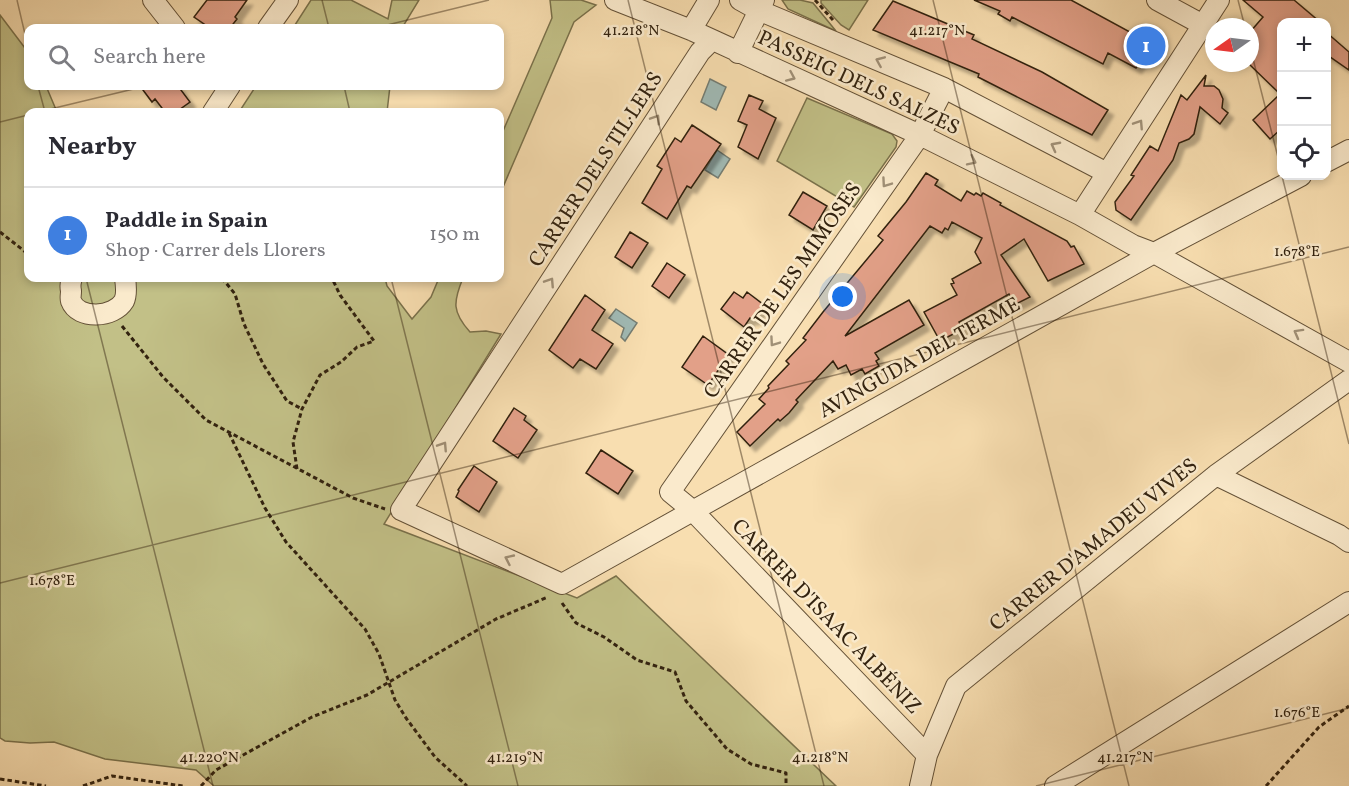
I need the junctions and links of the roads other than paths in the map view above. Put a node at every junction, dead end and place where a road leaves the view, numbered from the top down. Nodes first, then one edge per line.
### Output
1 (153, 0) edge
2 (288, 0) edge
3 (615, 0) edge
4 (709, 0) edge
5 (740, 0) edge
6 (1157, 0) edge
7 (1219, 0) edge
8 (761, 5) edge
9 (172, 24) edge
10 (271, 24) edge
11 (1203, 25) junction
12 (691, 30) junction
13 (711, 40) junction
14 (738, 53) junction
15 (944, 88) junction
16 (224, 90) edge
17 (215, 108) edge
18 (920, 135) junction
19 (1349, 150) edge
20 (1331, 159) edge
21 (1107, 173) junction
22 (1293, 180) edge
23 (1080, 215) junction
24 (1154, 253) junction
25 (70, 282) edge
26 (125, 282) edge
27 (1349, 362) edge
28 (1346, 382) edge
29 (1216, 475) junction
30 (692, 510) junction
31 (1349, 542) edge
32 (558, 587) joint
33 (1349, 602) edge
34 (927, 755) junction
35 (920, 786) edge
36 (1055, 786) edge

1 - 9 street
2 - 10 street
3 - 12 street, PASSEIG DELS SALZES
4 - 12 street
5 - 8 street, PASSEIG DELS SALZES
6 - 11 street
7 - 11 street
8 - 14 street
15 -> 8 street, PASSEIG DELS SALZES
21 -> 11 street
12 - 13 street, PASSEIG DELS SALZES
13 - 14 street, PASSEIG DELS SALZES
32 -> 13 street, CARRER DELS TIL·LERS
14 -> 18 street, PASSEIG DELS SALZES
15 - 18 street, CARRER DE LES MIMOSES
21 -> 15 street, PASSEIG DELS SALZES
16 - 17 street
18 -> 23 street, PASSEIG DELS SALZES
18 -> 30 street, CARRER DE LES MIMOSES
19 - 20 street
21 - 23 street
22 - 24 street, AVINGUDA DEL TERME
23 - 24 street, PASSEIG DELS SALZES
27 -> 24 street, PASSEIG DELS SALZES
24 - 30 street, AVINGUDA DEL TERME
25 - 26 street
28 - 29 street, CARRER D'AMADEU VIVES
29 - 31 street
29 - 34 street, CARRER D'AMADEU VIVES
30 - 32 street, AVINGUDA DEL TERME
30 - 34 street, CARRER D'ISAAC ALBÉNIZ
33 - 36 street
34 - 35 street, CARRER D'AMADEU VIVES

